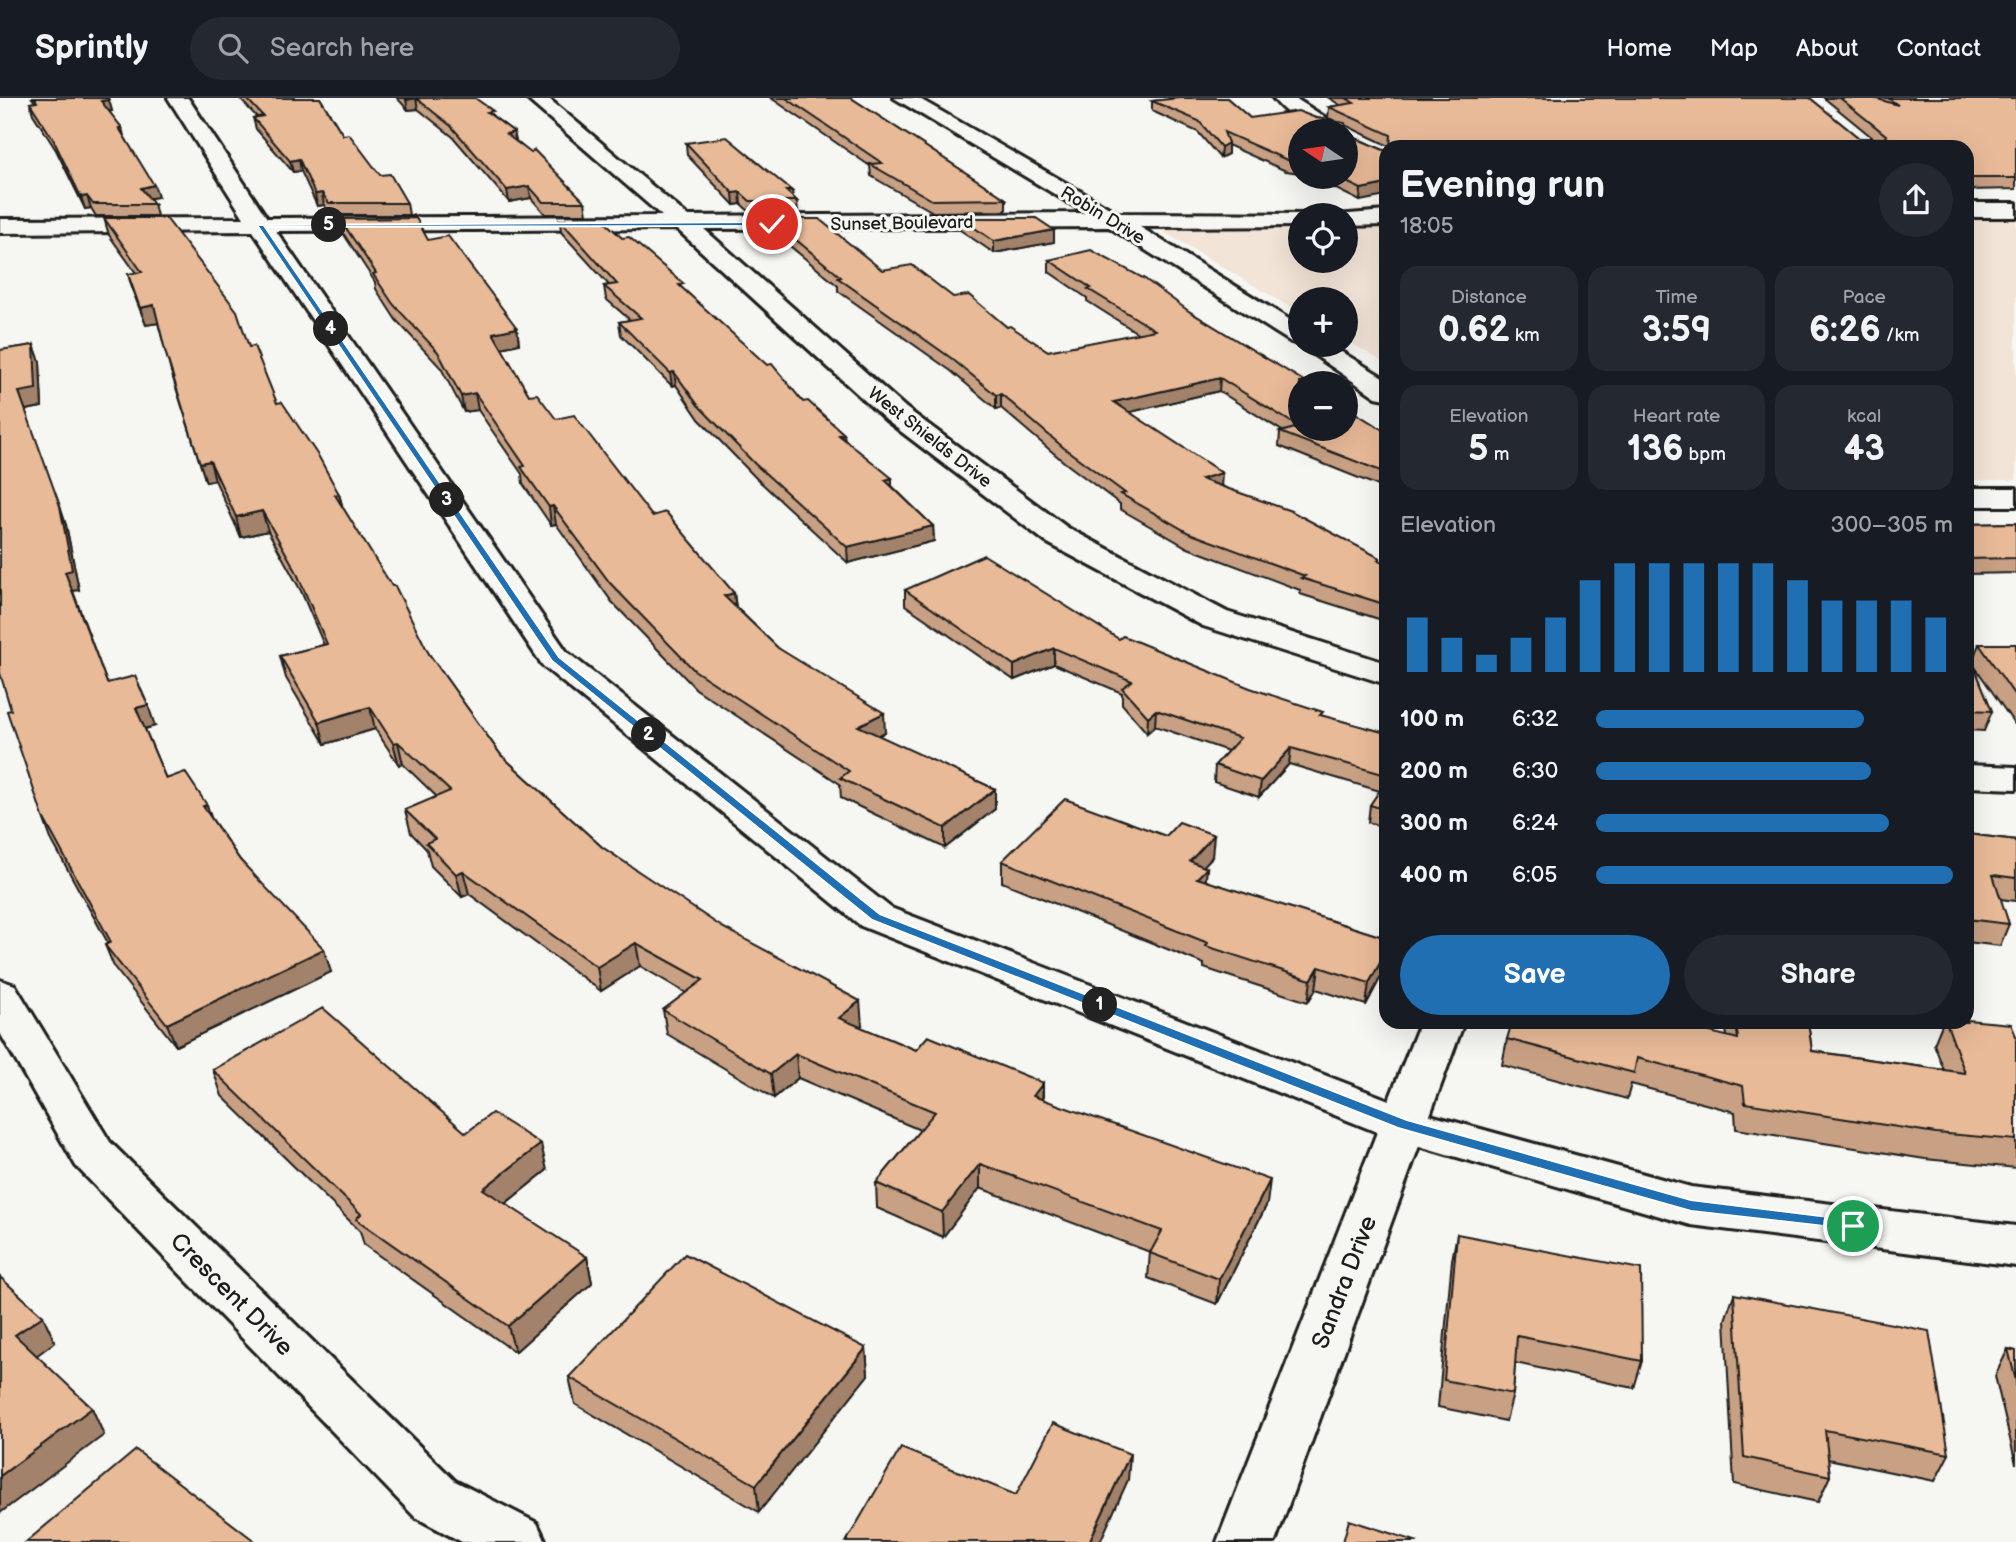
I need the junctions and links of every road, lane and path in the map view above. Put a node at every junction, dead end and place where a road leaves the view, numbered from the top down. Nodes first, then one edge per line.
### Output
1 (178, 98) edge
2 (536, 98) edge
3 (904, 98) edge
4 (1283, 98) edge
5 (1311, 119) edge
6 (1974, 210) edge
7 (2016, 210) edge
8 (1379, 218) edge
9 (1288, 219) edge
10 (1358, 219) edge
11 (1115, 221) junction
12 (260, 225) junction
13 (686, 225) junction
14 (0, 226) edge
15 (1288, 329) edge
16 (1332, 357) edge
17 (1379, 386) edge
18 (1974, 497) edge
19 (2016, 497) edge
20 (1379, 672) edge
21 (1974, 776) edge
22 (2016, 778) edge
23 (0, 995) edge
24 (1439, 1029) edge
25 (1403, 1124) junction
26 (2016, 1246) edge
27 (517, 1542) edge
28 (1245, 1542) edge

1 - 12 street
2 - 13 street, West Shields Drive
3 - 11 street, Robin Drive
4 - 5 street
6 - 7 street
8 - 10 street
9 - 11 street, Sunset Boulevard
11 - 13 street, Sunset Boulevard
11 - 15 street, Robin Drive
12 - 13 street, Sunset Boulevard
12 - 14 street, Sunset Boulevard
12 - 25 street
13 - 20 street, West Shields Drive
16 - 17 street
18 - 19 street
21 - 22 street
23 - 27 street, Crescent Drive
24 - 25 street, Sandra Drive
25 - 26 street
25 - 28 street, Sandra Drive

